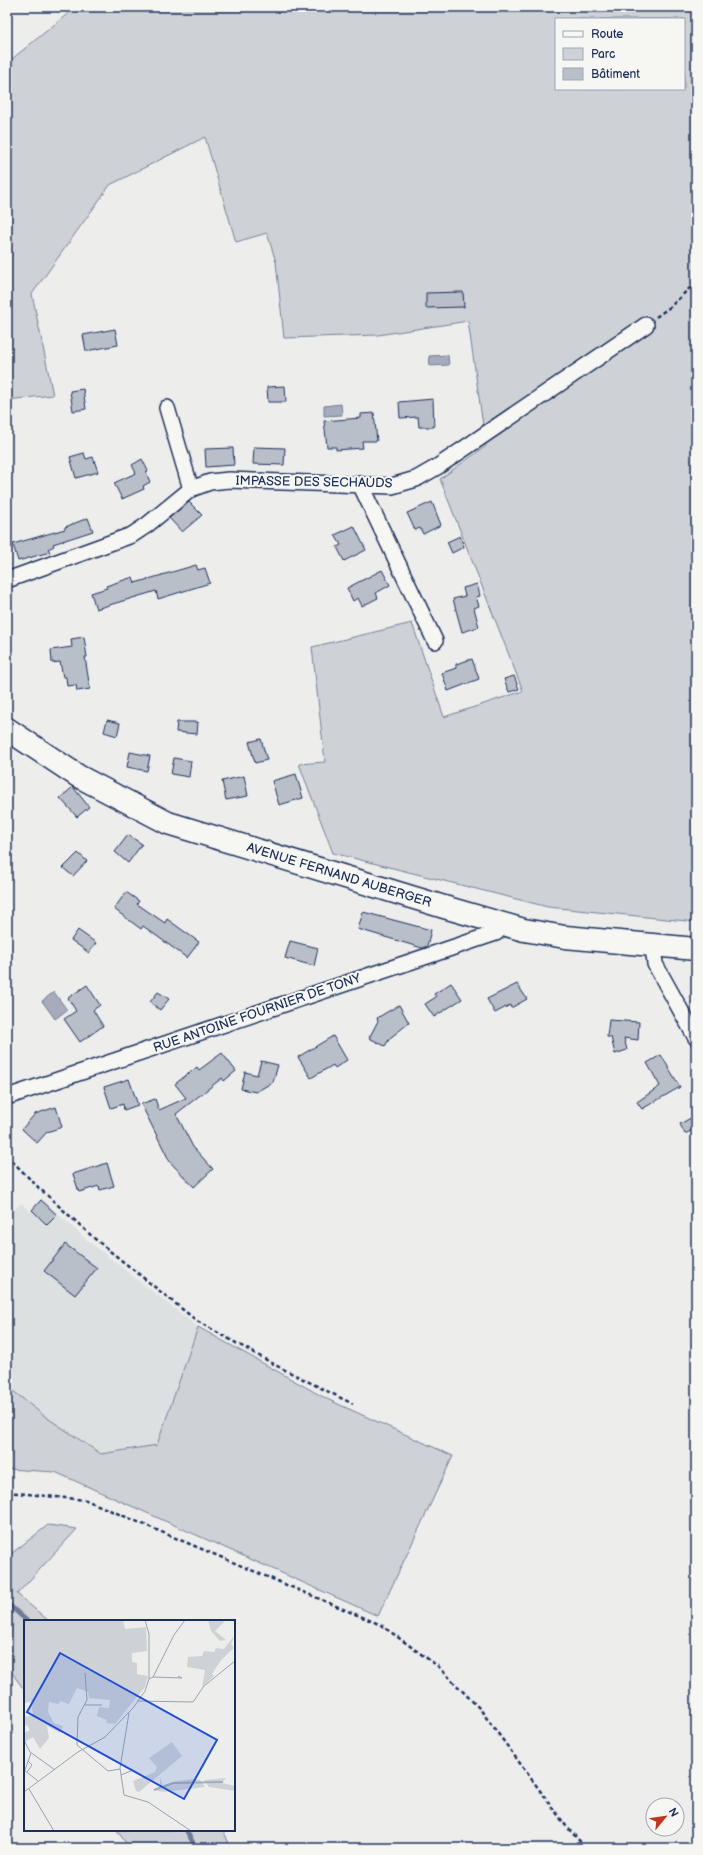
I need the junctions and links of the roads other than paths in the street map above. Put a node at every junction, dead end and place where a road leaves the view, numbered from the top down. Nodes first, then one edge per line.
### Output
1 (646, 325) road end
2 (167, 408) dead end
3 (360, 484) junction
4 (191, 489) junction
5 (7, 580) edge
6 (435, 641) dead end
7 (7, 730) edge
8 (505, 925) junction
9 (653, 946) junction
10 (696, 949) edge
11 (696, 1038) edge
12 (7, 1097) edge

1 - 3 street, IMPASSE DES SECHAUDS
2 - 4 street
3 - 4 street, IMPASSE DES SECHAUDS
3 - 6 street
4 - 5 street, IMPASSE DES SECHAUDS
7 - 8 main road, AVENUE FERNAND AUBERGER
8 - 9 main road, AVENUE FERNAND AUBERGER
8 - 12 street, RUE ANTOINE FOURNIER DE TONY
9 - 10 main road, AVENUE FERNAND AUBERGER
9 - 11 street

